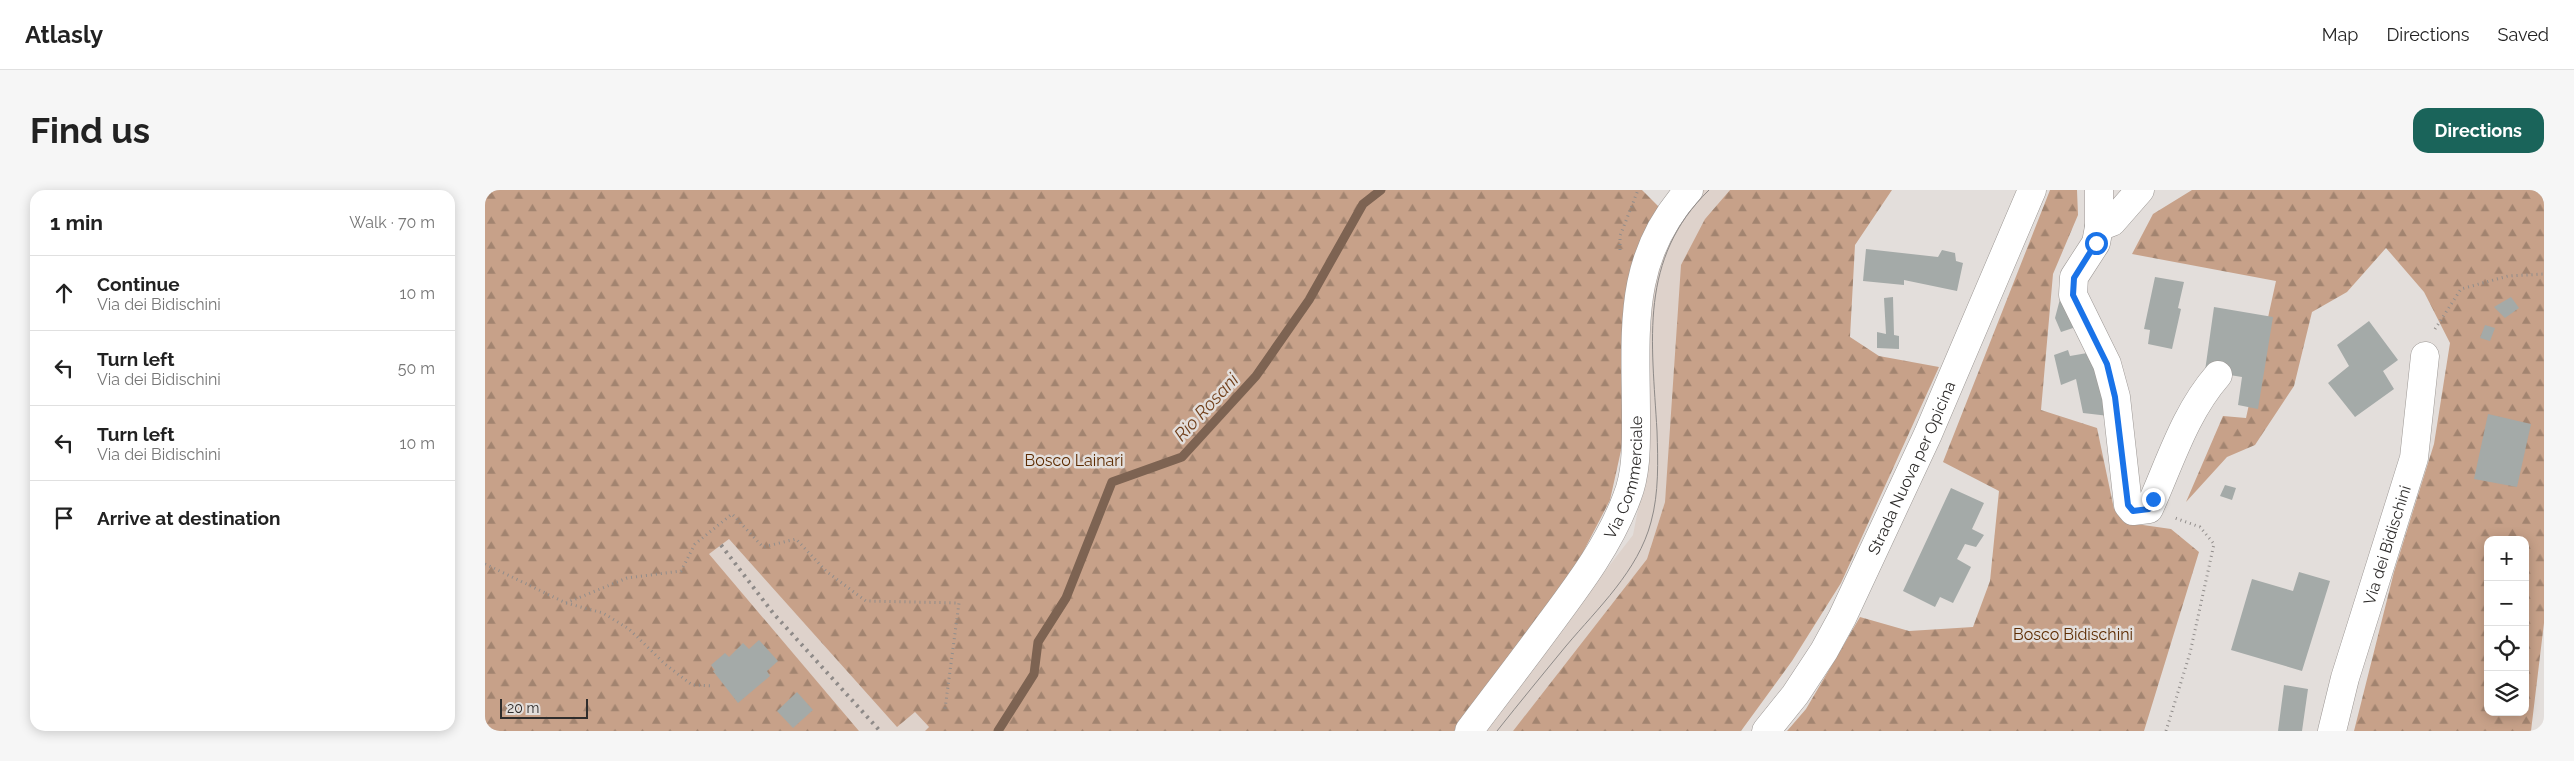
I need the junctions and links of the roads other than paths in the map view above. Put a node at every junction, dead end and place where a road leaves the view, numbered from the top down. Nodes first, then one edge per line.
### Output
1 (1689, 190) edge
2 (2032, 190) edge
3 (2099, 190) edge
4 (2139, 190) edge
5 (2099, 227) junction
6 (2425, 356) road end
7 (2218, 376) dead end
8 (1469, 731) edge
9 (1766, 731) edge
10 (2331, 731) edge

1 - 8 street, Via Commerciale
2 - 9 street, Strada Nuova per Opicina
3 - 5 street
4 - 5 street
5 - 7 street
6 - 10 street, Via dei Bidischini

